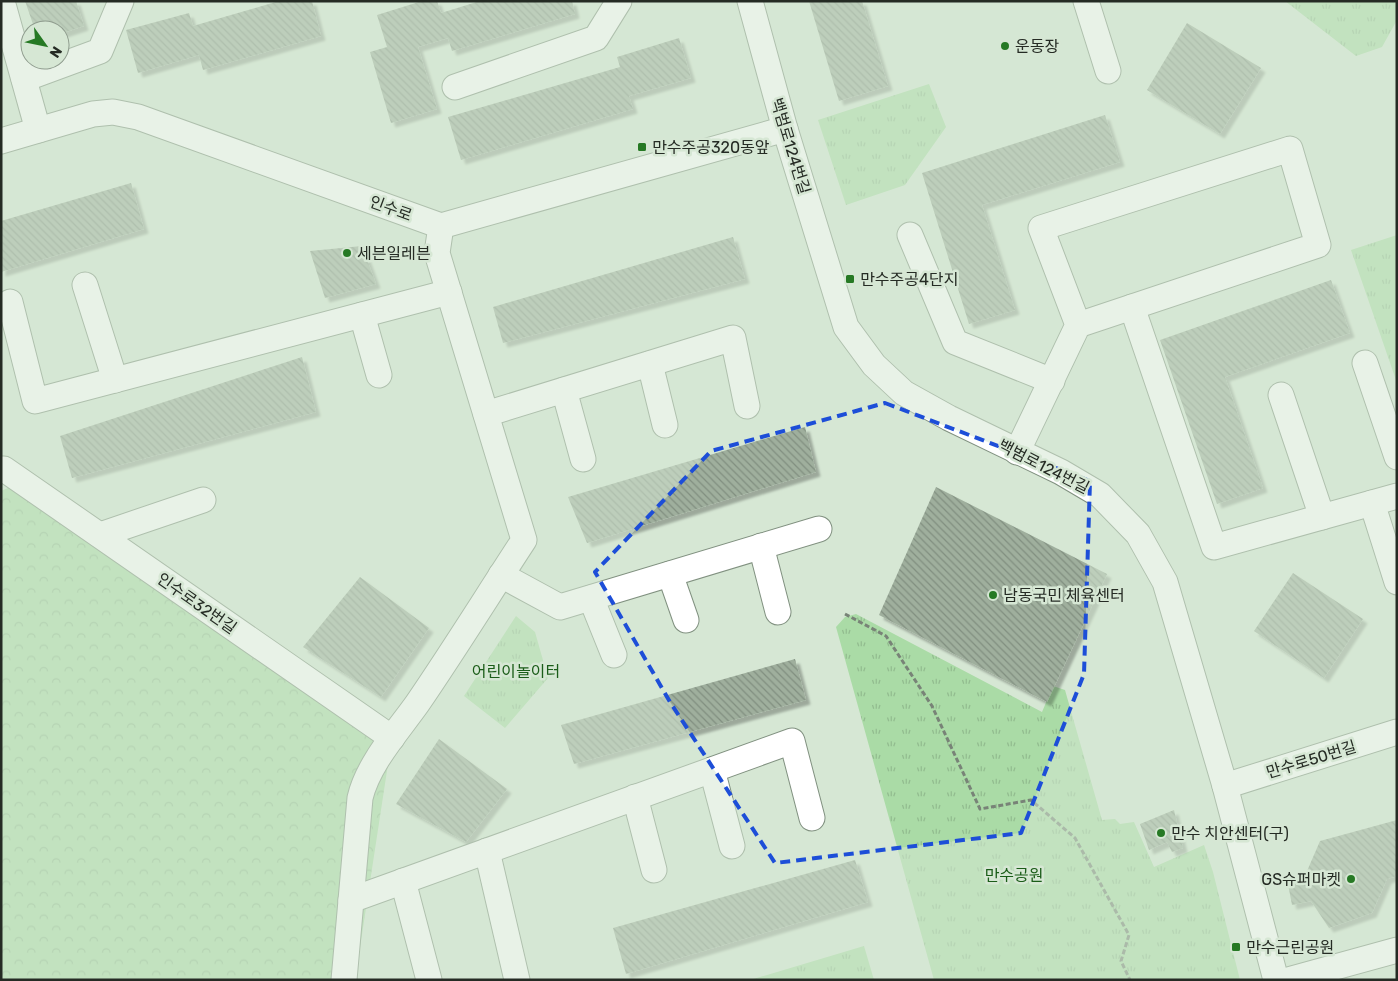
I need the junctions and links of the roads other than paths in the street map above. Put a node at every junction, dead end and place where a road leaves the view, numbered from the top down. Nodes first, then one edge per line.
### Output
1 (2, 1) edge
2 (121, 1) edge
3 (619, 1) edge
4 (750, 1) edge
5 (1086, 1) edge
6 (1108, 71) dead end
7 (24, 79) junction
8 (455, 87) dead end
9 (785, 129) junction
10 (38, 130) junction
11 (1, 141) edge
12 (441, 226) junction
13 (910, 235) dead end
14 (85, 285) dead end
15 (449, 292) junction
16 (10, 302) dead end
17 (1132, 307) junction
18 (362, 315) junction
19 (1078, 325) junction
20 (1364, 363) dead end
21 (650, 364) junction
22 (379, 375) dead end
23 (115, 380) junction
24 (1052, 381) junction
25 (564, 390) junction
26 (1280, 395) dead end
27 (747, 406) dead end
28 (486, 414) junction
29 (665, 425) dead end
30 (1017, 452) junction
31 (1397, 457) edge
32 (583, 459) dead end
33 (1, 469) edge
34 (1397, 496) edge
35 (203, 500) dead end
36 (1372, 503) junction
37 (1322, 517) junction
38 (819, 529) dead end
39 (100, 536) junction
40 (761, 546) junction
41 (670, 574) junction
42 (501, 581) junction
43 (1397, 582) edge
44 (591, 598) junction
45 (778, 612) dead end
46 (686, 620) dead end
47 (560, 626) dead end
48 (614, 655) dead end
49 (1397, 732) edge
50 (392, 738) junction
51 (712, 770) junction
52 (1225, 786) junction
53 (636, 797) junction
54 (812, 818) dead end
55 (732, 846) dead end
56 (487, 851) junction
57 (654, 870) dead end
58 (403, 881) junction
59 (351, 900) junction
60 (1397, 950) edge
61 (1340, 973) edge
62 (344, 980) edge
63 (429, 980) edge
64 (517, 980) edge
65 (1276, 980) edge
66 (1288, 980) edge

1 - 7 street
2 - 7 street
3 - 8 street
4 - 9 street, 백범로124번길
5 - 6 street
7 - 10 street
9 - 12 street
9 - 30 street, 백범로124번길
10 - 11 street, 인수로
10 - 12 street, 인수로
12 - 15 street
13 - 24 street
14 - 23 street
15 - 18 street
15 - 28 street
16 - 23 street
17 - 19 street
17 - 19 street
17 - 37 street
18 - 22 street
18 - 23 street
19 - 24 street
20 - 31 street
21 - 25 street
21 - 27 street
21 - 29 street
24 - 30 street
25 - 28 street
25 - 32 street
26 - 37 street
28 - 42 street
30 - 52 street, 백범로124번길
33 - 39 street, 인수로32번길
34 - 36 street
35 - 39 street
36 - 37 street
36 - 43 street
38 - 40 street
39 - 50 street, 인수로32번길
40 - 41 street
40 - 45 street
41 - 44 street
41 - 46 street
42 - 44 street
42 - 47 street
42 - 50 street
44 - 48 street
49 - 52 street, 만수로50번길
50 - 59 street
51 - 53 street
51 - 54 street
51 - 55 street
52 - 65 street, 백범로124번길
53 - 56 street
53 - 57 street
56 - 58 street
56 - 64 street
58 - 59 street
58 - 63 street
59 - 62 street
60 - 61 street
61 - 66 street

